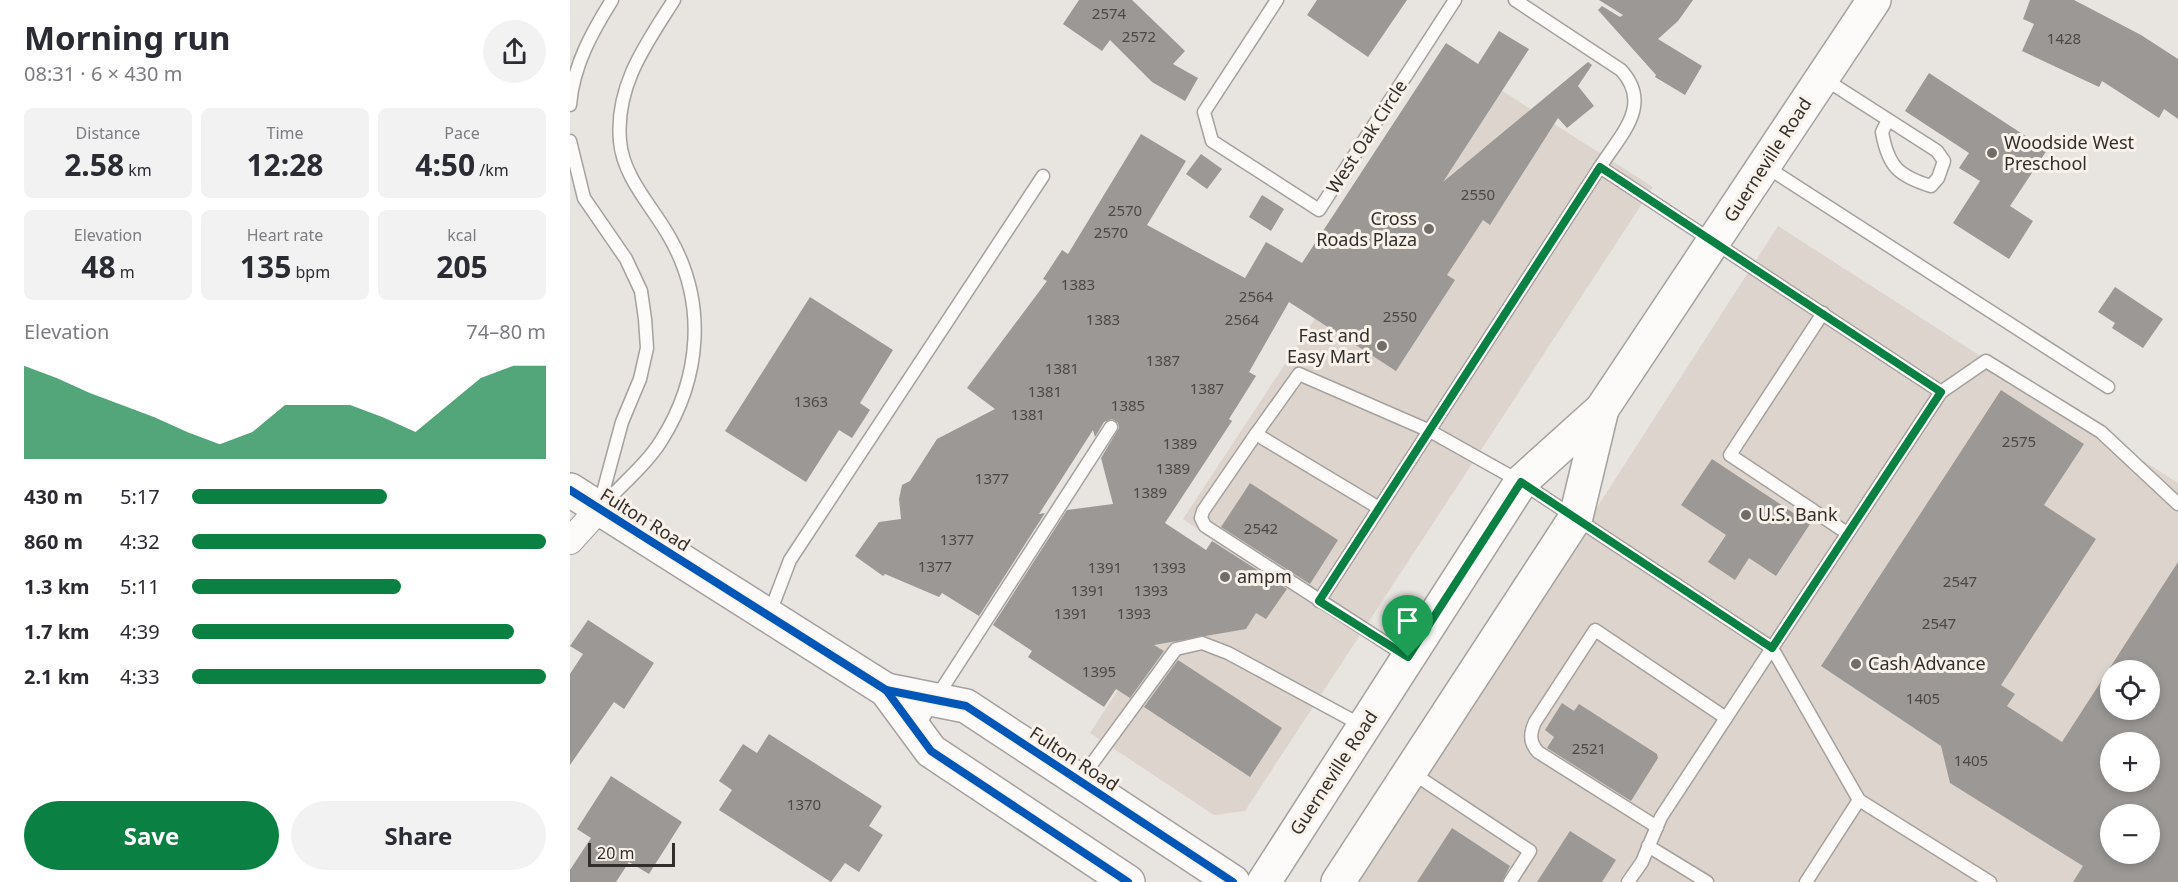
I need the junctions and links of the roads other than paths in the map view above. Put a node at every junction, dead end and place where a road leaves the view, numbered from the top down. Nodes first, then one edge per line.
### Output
1 (612, 0) edge
2 (674, 0) edge
3 (1277, 0) edge
4 (1455, 0) edge
5 (1515, 0) edge
6 (1867, 5) edge
7 (1822, 78) junction
8 (570, 105) edge
9 (1888, 120) junction
10 (570, 141) edge
11 (1764, 165) junction
12 (1600, 167) junction
13 (1043, 176) dead end
14 (1714, 241) junction
15 (1823, 313) junction
16 (2108, 387) dead end
17 (1941, 392) junction
18 (1602, 409) junction
19 (1110, 427) dead end
20 (1430, 431) junction
21 (1256, 434) junction
22 (1521, 482) junction
23 (570, 490) edge
24 (2178, 504) edge
25 (1379, 508) junction
26 (599, 509) junction
27 (1576, 517) junction
28 (1847, 533) junction
29 (570, 541) edge
30 (1319, 601) junction
31 (768, 616) junction
32 (1772, 648) junction
33 (1408, 657) junction
34 (885, 690) junction
35 (936, 700) junction
36 (1726, 718) junction
37 (1364, 726) junction
38 (915, 730) junction
39 (1410, 771) junction
40 (1079, 780) junction
41 (1859, 800) junction
42 (1657, 827) junction
43 (1648, 846) junction
44 (1128, 882) edge
45 (1233, 882) edge
46 (1264, 882) edge
47 (1338, 882) edge
48 (1510, 882) edge
49 (1628, 882) edge
50 (1707, 882) edge
51 (1806, 882) edge
52 (1990, 882) edge

1 - 8 lane
2 - 26 lane
3 - 4 lane, West Oak Circle
5 - 12 lane
6 - 7 main road, Guerneville Road
7 - 9 lane
7 - 11 main road, Guerneville Road
9 - 9 lane
10 - 26 lane
11 - 14 main road, Guerneville Road
11 - 16 lane
12 - 14 lane
12 - 20 lane
13 - 31 lane
14 - 15 lane
14 - 18 main road, Guerneville Road
15 - 17 lane
15 - 28 lane
17 - 24 lane
17 - 28 lane
18 - 22 main road, Guerneville Road
18 - 27 main road, Guerneville Road
19 - 35 lane
20 - 21 lane
20 - 22 lane
20 - 25 lane
21 - 25 lane
21 - 30 lane
22 - 27 lane
22 - 33 main road, Guerneville Road
23 - 26 main road, Fulton Road
25 - 30 lane
26 - 29 street
26 - 31 main road, Fulton Road
27 - 32 lane
27 - 39 main road, Guerneville Road
28 - 32 lane
30 - 33 lane
31 - 34 main road, Fulton Road
32 - 36 lane
32 - 41 lane
33 - 37 main road, Guerneville Road
34 - 35 main road, Fulton Road
34 - 38 main road, Fulton Road
35 - 38 lane
35 - 40 main road, Fulton Road
36 - 42 lane
36 - 42 lane
37 - 40 lane
37 - 46 main road, Guerneville Road
38 - 44 main road, Fulton Road
39 - 47 main road, Guerneville Road
39 - 48 lane
40 - 45 main road, Fulton Road
41 - 51 lane
41 - 52 lane
42 - 43 lane
43 - 49 lane
43 - 50 lane

